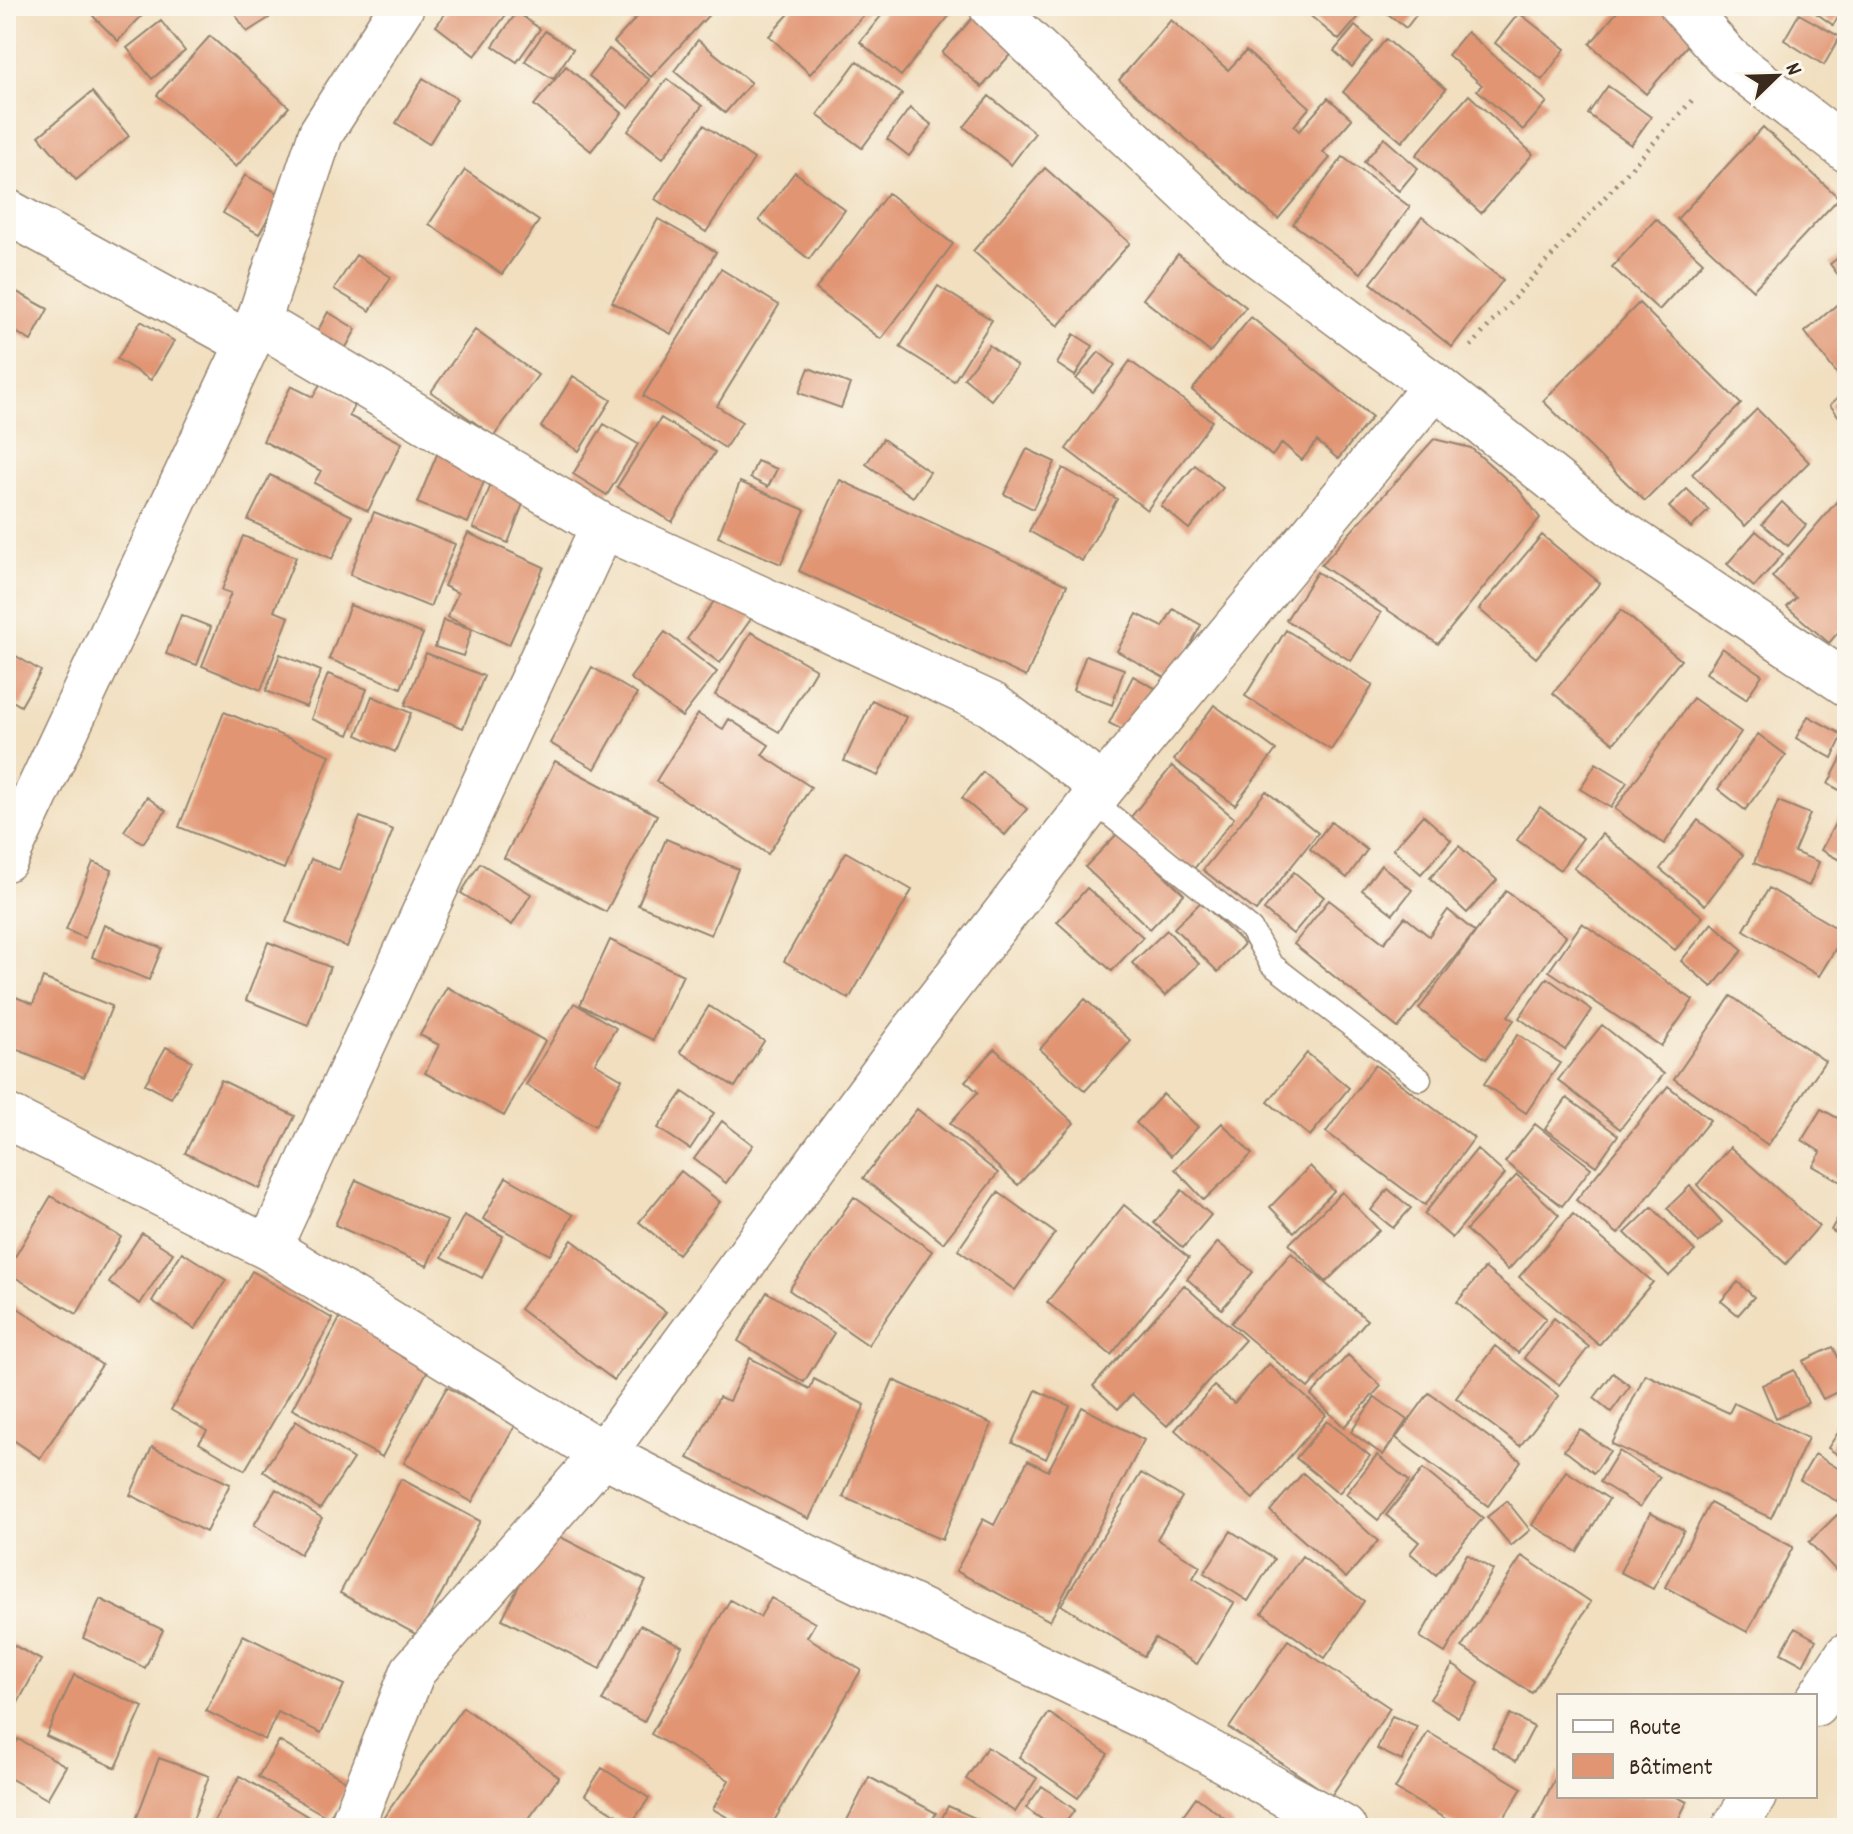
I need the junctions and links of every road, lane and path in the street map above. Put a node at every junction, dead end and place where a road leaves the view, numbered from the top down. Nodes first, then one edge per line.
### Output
1 (402, 6) edge
2 (991, 6) edge
3 (1682, 6) edge
4 (1729, 59) junction
5 (1847, 150) edge
6 (6, 211) edge
7 (253, 332) junction
8 (1435, 386) junction
9 (603, 526) junction
10 (1847, 684) edge
11 (1098, 794) junction
12 (6, 859) edge
13 (1420, 1079) dead end
14 (6, 1116) edge
15 (269, 1248) junction
16 (603, 1454) junction
17 (1847, 1655) edge
18 (1817, 1701) edge
19 (1753, 1798) edge
20 (351, 1828) edge
21 (1344, 1828) edge
22 (1734, 1828) edge

1 - 7 street
2 - 8 street
3 - 4 street
4 - 5 street
4 - 8 path
6 - 7 street
7 - 9 street
7 - 12 street
8 - 10 street
8 - 11 street
9 - 11 street
9 - 15 street
11 - 13 lane
11 - 16 street
14 - 15 street
15 - 16 street
16 - 20 street
16 - 21 street
17 - 18 street
19 - 22 street

